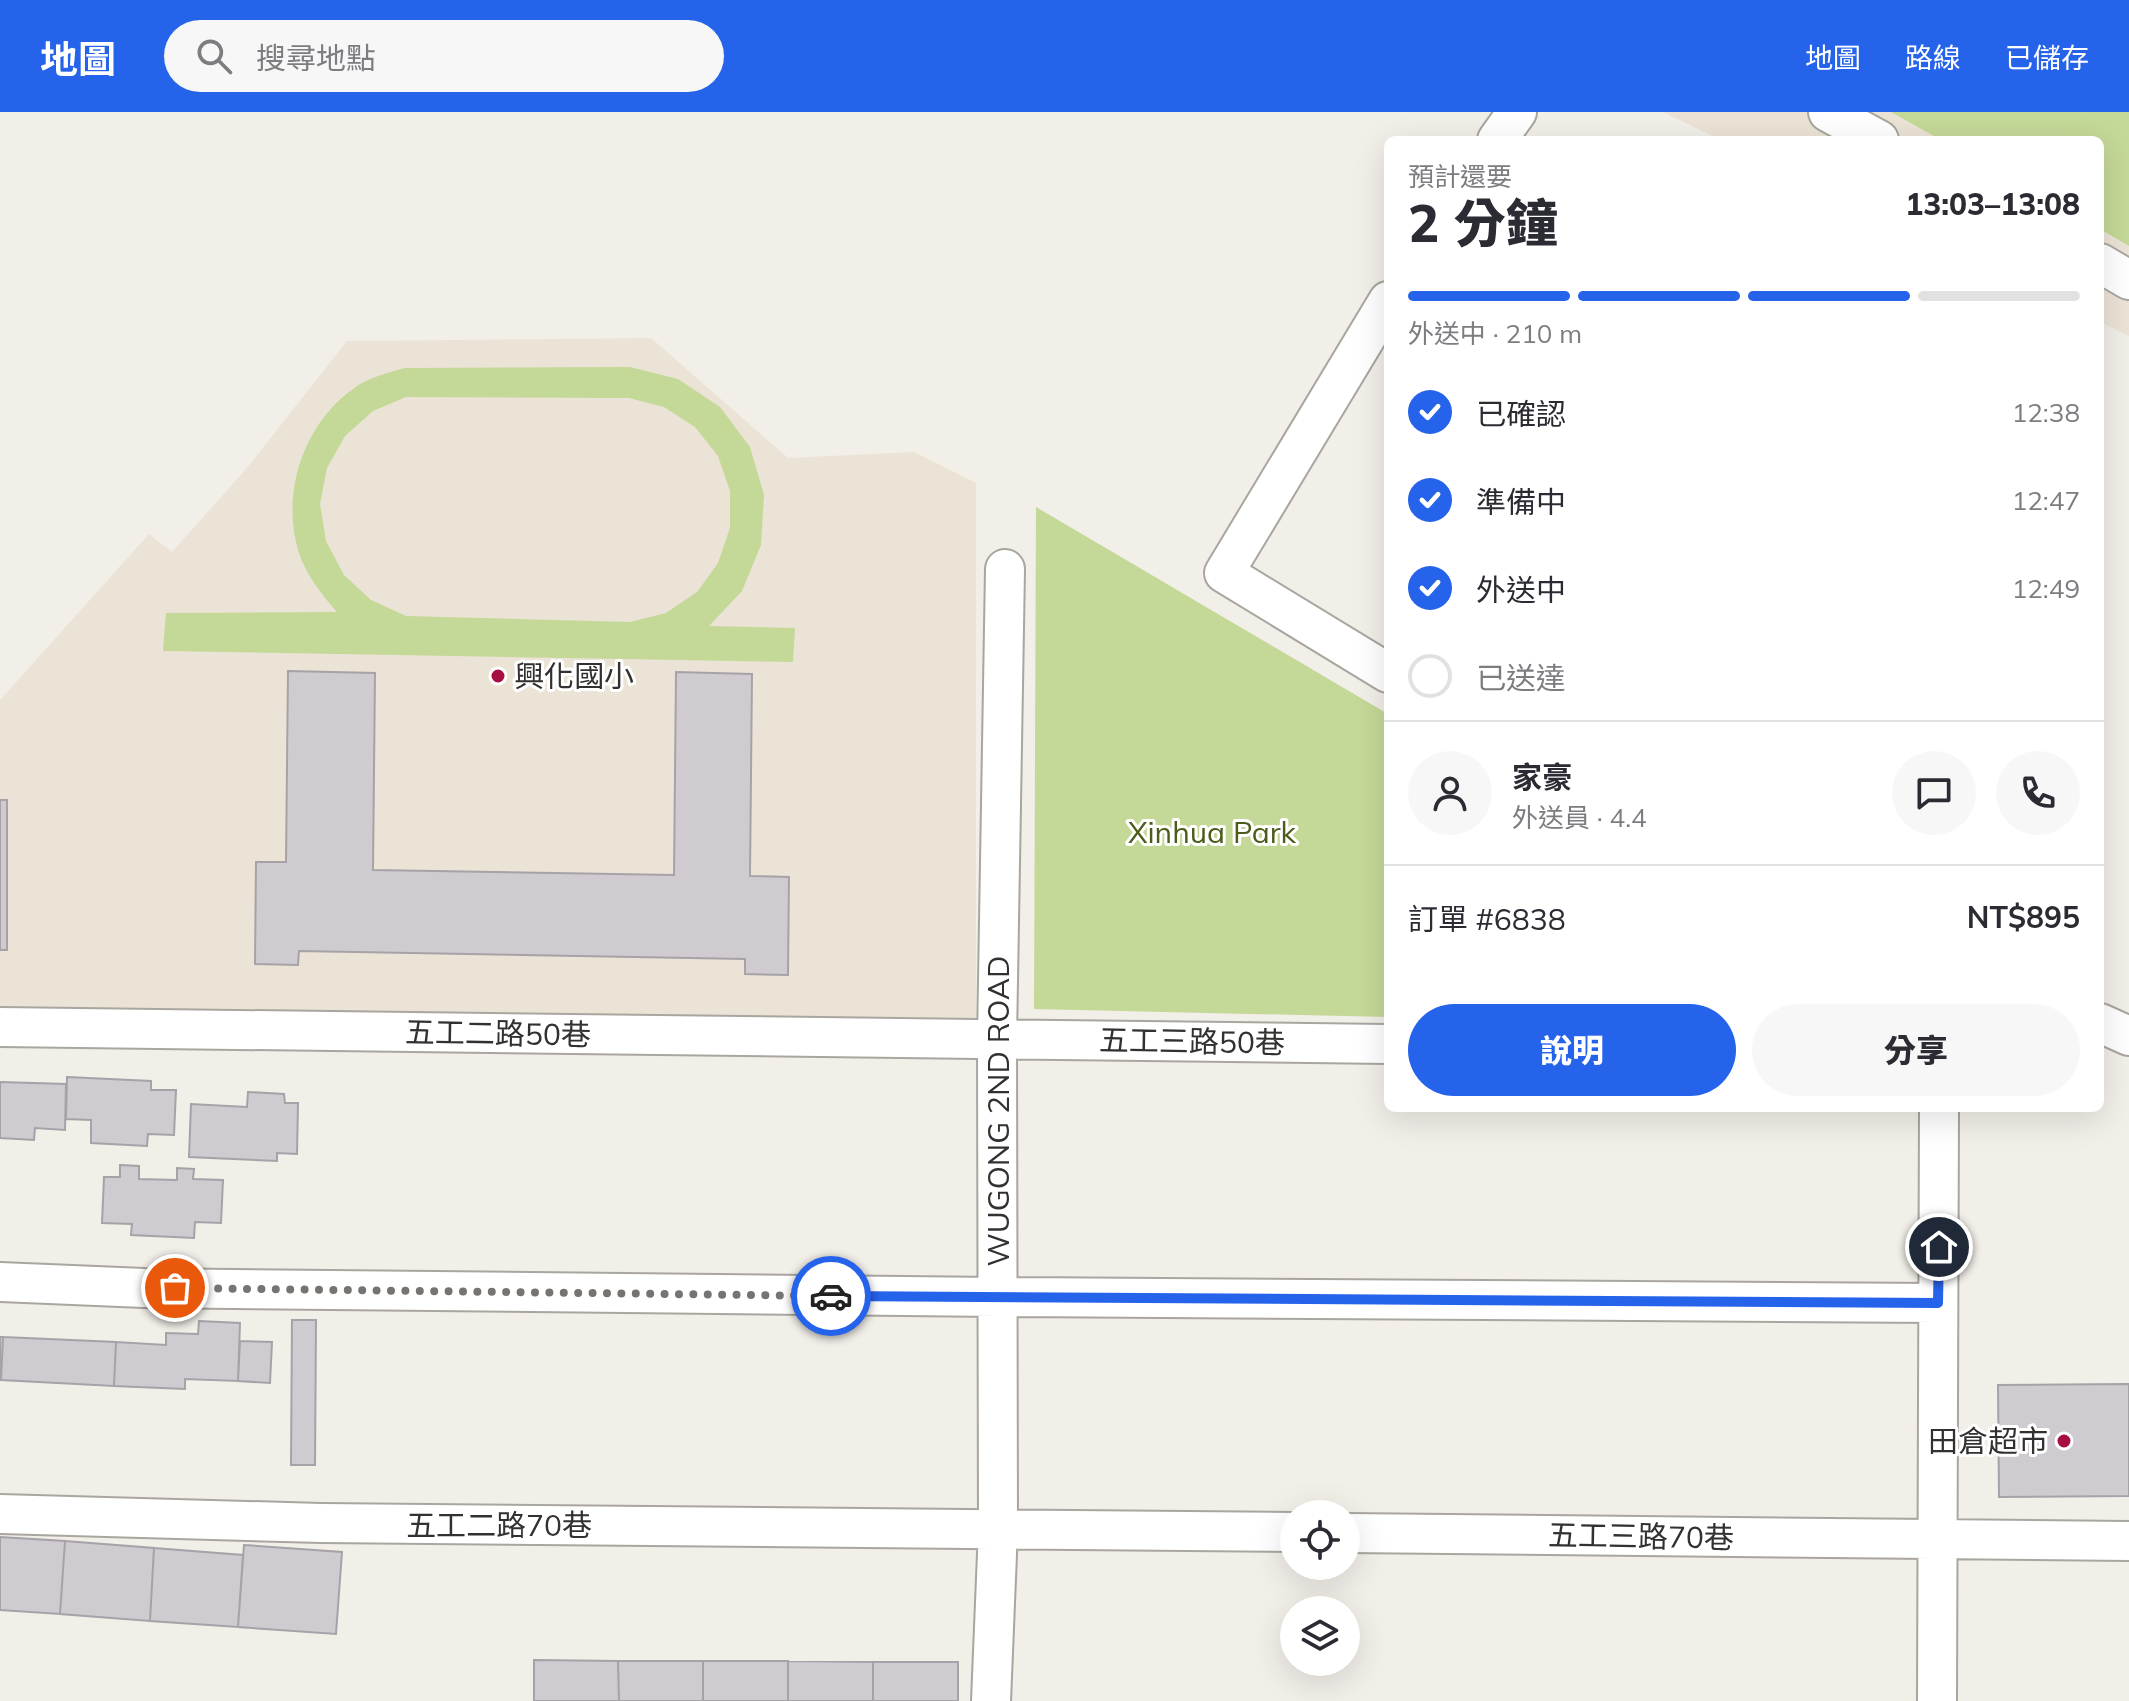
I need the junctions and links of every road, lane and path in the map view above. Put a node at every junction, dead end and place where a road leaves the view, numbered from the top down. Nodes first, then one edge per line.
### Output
1 (1517, 112) edge
2 (1828, 112) edge
3 (1500, 136) edge
4 (1872, 136) edge
5 (2104, 265) edge
6 (2129, 280) edge
7 (1384, 308) edge
8 (1005, 569) dead end
9 (1384, 671) edge
10 (2104, 1025) edge
11 (0, 1027) edge
12 (2129, 1036) edge
13 (997, 1039) junction
14 (1384, 1044) edge
15 (1939, 1112) edge
16 (0, 1282) edge
17 (997, 1297) junction
18 (1938, 1303) junction
19 (0, 1514) edge
20 (998, 1529) junction
21 (1280, 1532) edge
22 (1360, 1533) edge
23 (1936, 1539) junction
24 (2129, 1541) edge
25 (991, 1701) edge
26 (1937, 1701) edge

1 - 3 street
2 - 4 street
5 - 6 street
7 - 9 street
8 - 13 street, WUGONG 2ND ROAD
10 - 12 street
11 - 13 street, 五工二路50巷
13 - 14 street, 五工三路50巷
13 - 17 street, WUGONG 2ND ROAD
15 - 18 street
16 - 17 street
17 - 18 street
17 - 20 street, WUGONG 2ND ROAD
18 - 23 street
19 - 20 street, 五工二路70巷
20 - 21 street
20 - 25 street, WUGONG 2ND ROAD
22 - 23 street, 五工三路70巷
23 - 24 street, 五工三路70巷
23 - 26 street

